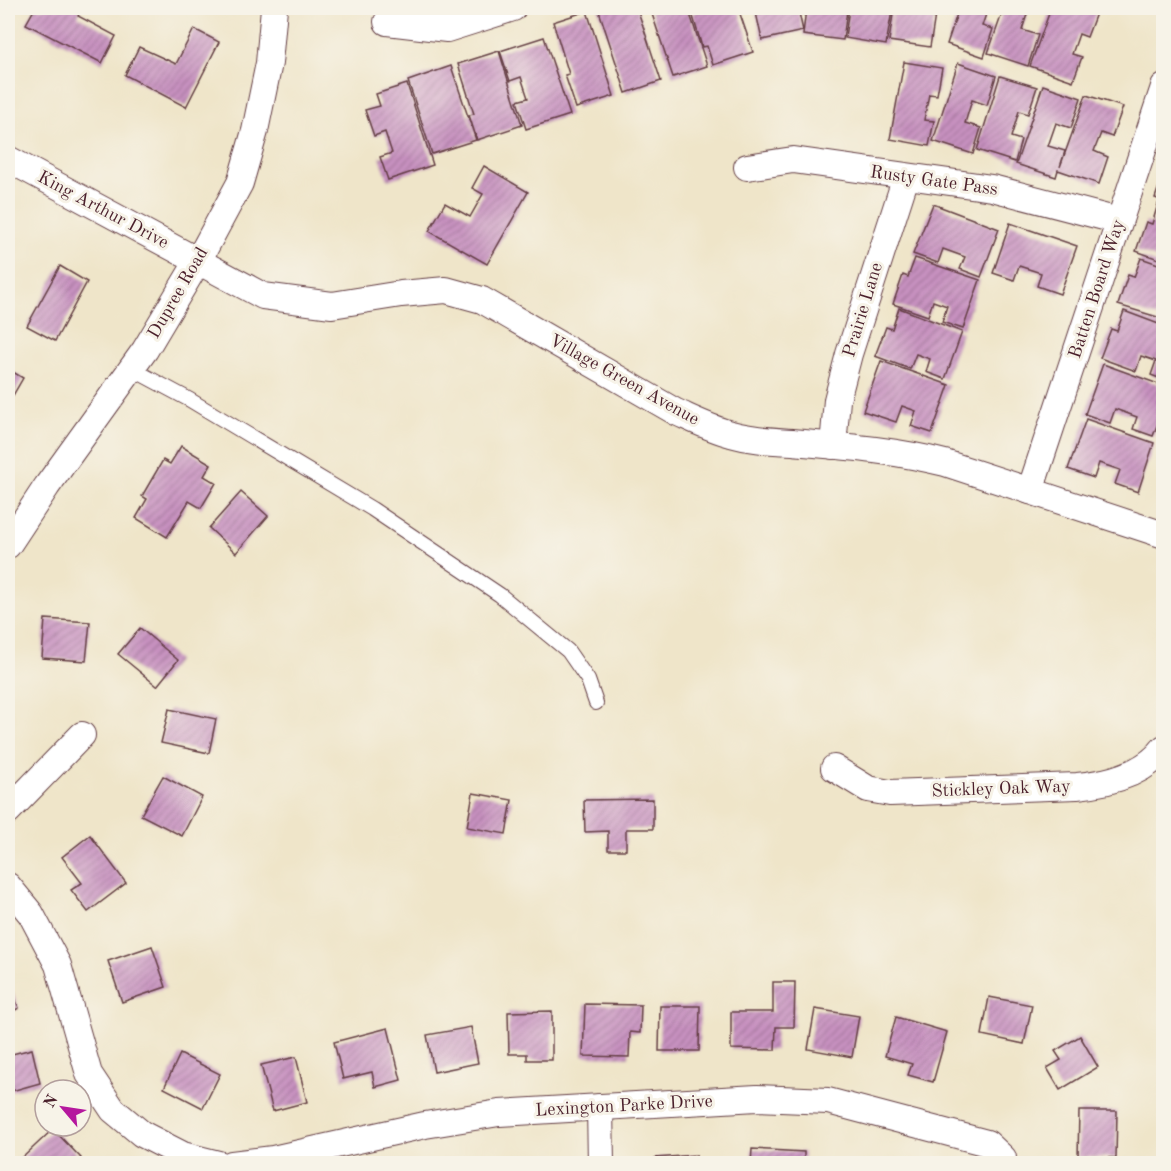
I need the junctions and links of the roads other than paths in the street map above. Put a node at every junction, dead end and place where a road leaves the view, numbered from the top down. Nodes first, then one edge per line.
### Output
1 (274, 8) edge
2 (513, 8) edge
3 (387, 22) dead end
4 (1164, 87) edge
5 (8, 159) edge
6 (747, 167) dead end
7 (906, 177) junction
8 (1119, 221) junction
9 (198, 261) junction
10 (132, 369) junction
11 (833, 446) junction
12 (1030, 491) junction
13 (1164, 536) edge
14 (8, 545) edge
15 (596, 703) dead end
16 (82, 735) dead end
17 (1164, 748) edge
18 (834, 768) dead end
19 (8, 812) edge
20 (8, 886) edge
21 (600, 1107) junction
22 (219, 1164) edge
23 (232, 1164) edge
24 (601, 1164) edge
25 (1003, 1164) edge

1 - 9 street, Dupree Road
2 - 3 street
4 - 8 street, Batten Board Way
5 - 9 street, King Arthur Drive
6 - 7 street, Rusty Gate Pass
7 - 8 street, Rusty Gate Pass
7 - 11 street, Prairie Lane
8 - 12 street, Batten Board Way
9 - 10 street, Dupree Road
9 - 11 street, Village Green Avenue
10 - 14 street, Dupree Road
10 - 15 lane
11 - 12 street, Village Green Avenue
12 - 13 street, Village Green Avenue
16 - 19 street
17 - 18 street, Stickley Oak Way
20 - 22 street
21 - 23 street, Lexington Parke Drive
21 - 24 street
21 - 25 street, Lexington Parke Drive

